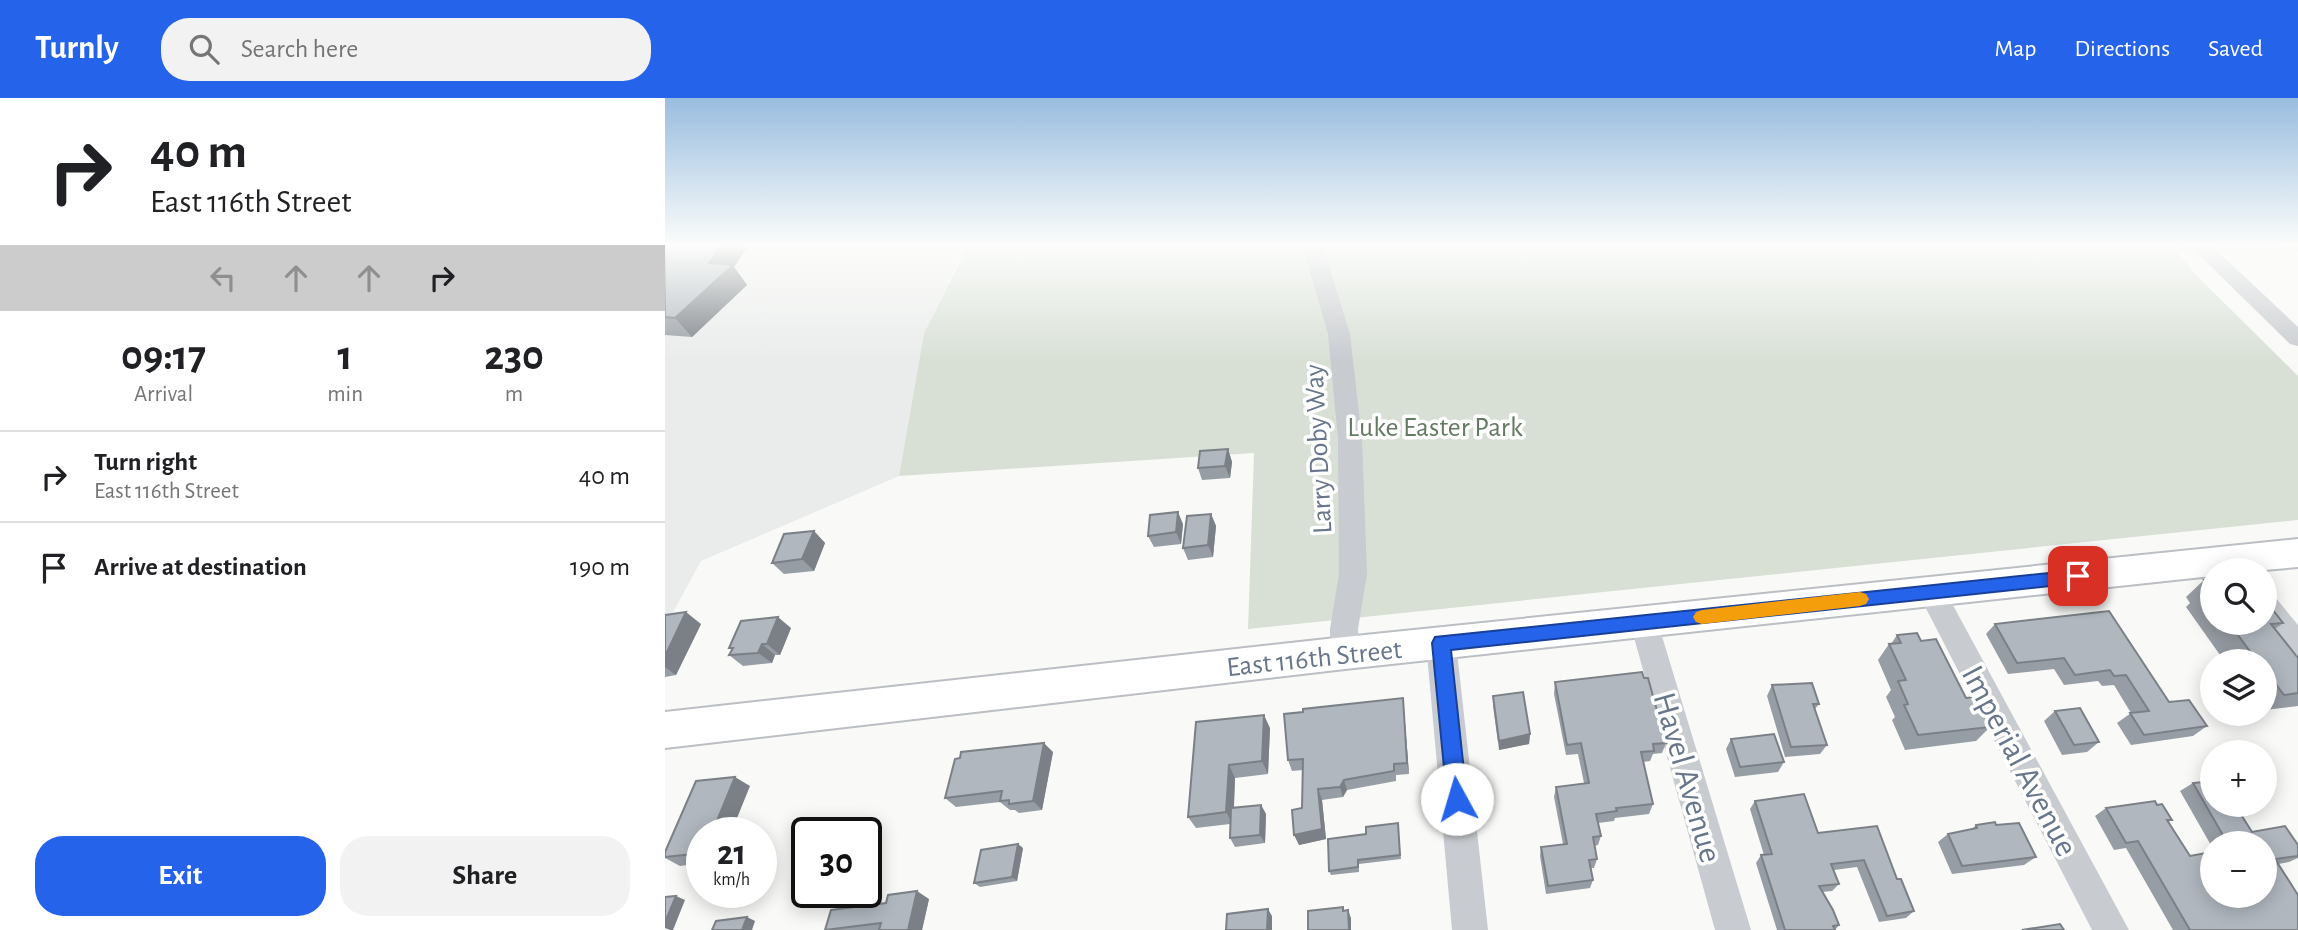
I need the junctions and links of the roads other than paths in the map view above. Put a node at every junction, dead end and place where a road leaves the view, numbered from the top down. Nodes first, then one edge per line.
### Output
1 (1323, 283) edge
2 (2239, 283) edge
3 (2298, 339) edge
4 (2298, 553) edge
5 (2273, 558) edge
6 (2200, 569) edge
7 (1931, 591) junction
8 (2277, 620) edge
9 (1644, 623) junction
10 (1441, 643) junction
11 (2298, 647) edge
12 (1345, 653) junction
13 (665, 730) edge
14 (1470, 930) edge
15 (1733, 930) edge
16 (2111, 930) edge

1 - 12 street, Larry Doby Way
2 - 3 street
4 - 5 main road, East 116th Street
6 - 7 main road, East 116th Street
7 - 9 main road, East 116th Street
7 - 16 street, Imperial Avenue
8 - 11 street
9 - 10 main road, East 116th Street
9 - 15 street, Havel Avenue
10 - 12 main road, East 116th Street
10 - 14 street
12 - 13 main road, East 116th Street

